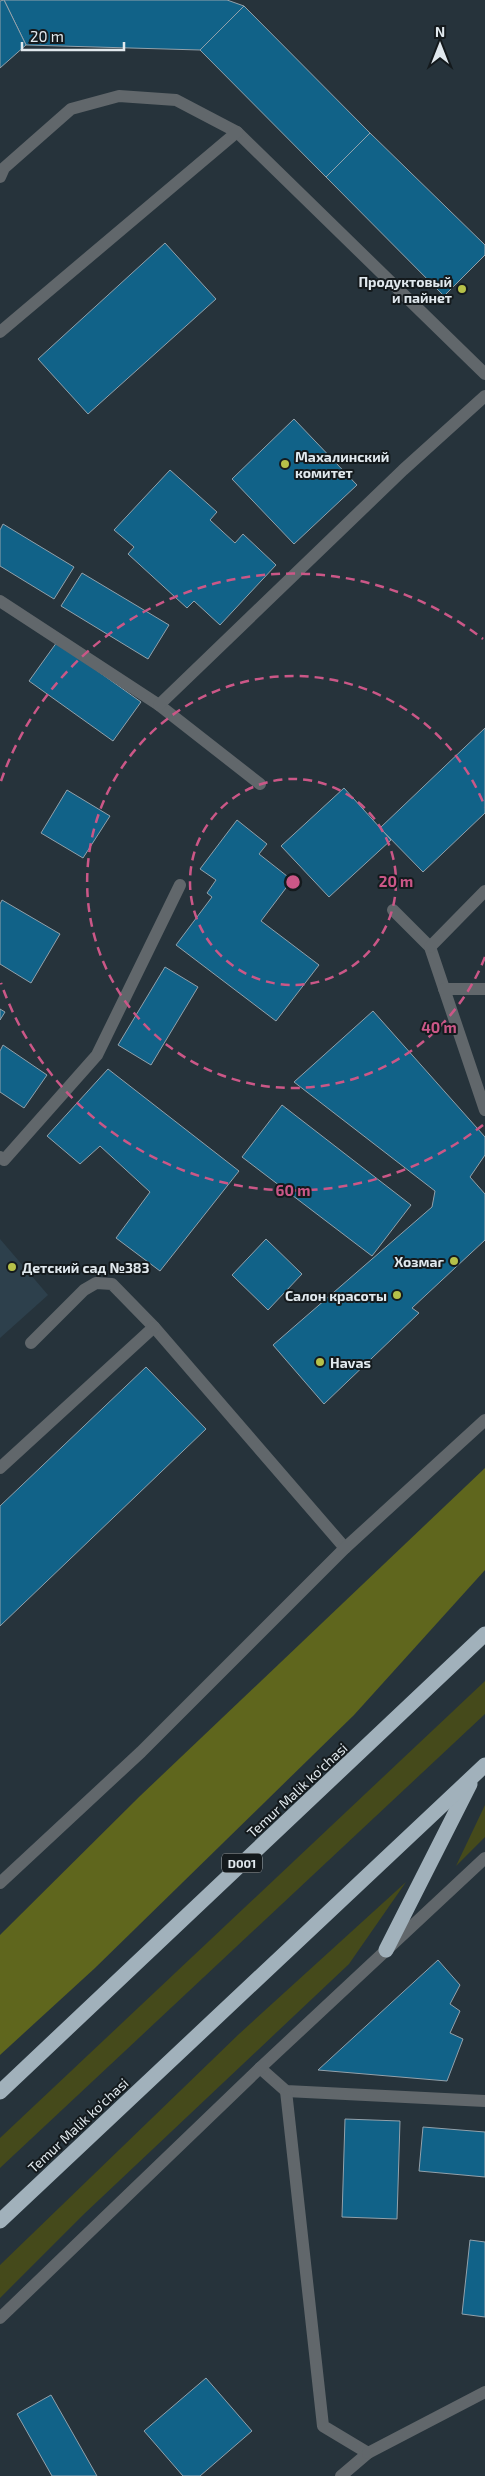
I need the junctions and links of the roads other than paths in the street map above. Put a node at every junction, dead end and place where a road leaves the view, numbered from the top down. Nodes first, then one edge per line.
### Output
1 (237, 132) junction
2 (0, 177) edge
3 (0, 332) edge
4 (485, 374) edge
5 (485, 396) edge
6 (0, 601) edge
7 (159, 705) junction
8 (260, 784) dead end
9 (180, 885) dead end
10 (485, 891) edge
11 (393, 910) dead end
12 (430, 947) junction
13 (444, 989) junction
14 (485, 989) edge
15 (485, 1110) edge
16 (2, 1158) edge
17 (154, 1327) junction
18 (31, 1343) dead end
19 (485, 1420) edge
20 (0, 1468) edge
21 (345, 1548) junction
22 (485, 1634) edge
23 (480, 1770) edge
24 (485, 1858) edge
25 (0, 1883) edge
26 (386, 1950) junction
27 (260, 2068) junction
28 (286, 2091) junction
29 (0, 2092) edge
30 (485, 2102) edge
31 (0, 2221) edge
32 (0, 2318) edge
33 (485, 2392) edge
34 (368, 2453) junction
35 (341, 2476) edge

1 - 2 street
1 - 3 street
1 - 4 street
5 - 7 street
6 - 7 street
7 - 8 street
9 - 16 street
10 - 12 street
11 - 12 street
12 - 13 street
13 - 14 street
13 - 15 street
17 - 18 street
17 - 20 street
17 - 21 street
19 - 21 street
21 - 25 street
22 - 29 highway, Temur Malik ko'chasi / D001
23 - 26 highway
23 - 31 highway, Temur Malik ko'chasi
24 - 26 street
26 - 27 street
27 - 28 street
27 - 32 street
28 - 30 street
28 - 34 street
33 - 34 street
34 - 35 street

